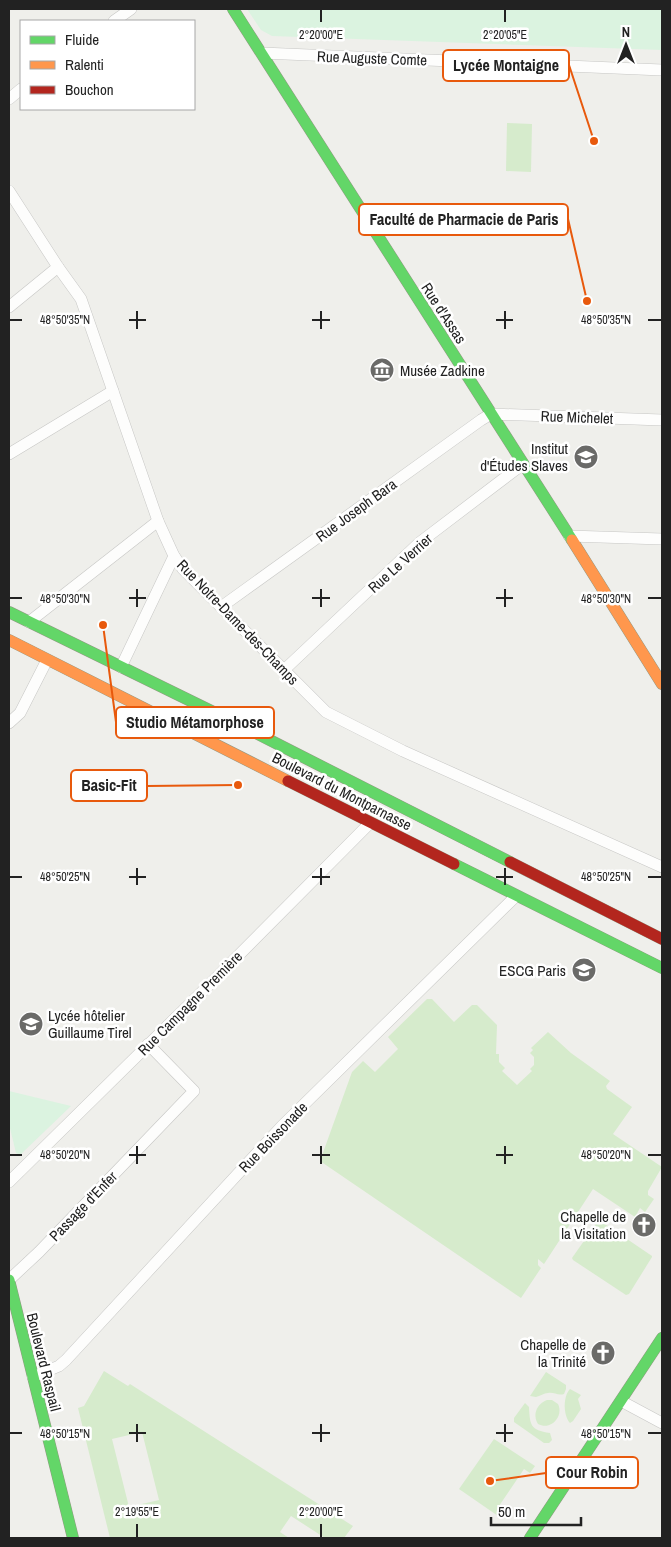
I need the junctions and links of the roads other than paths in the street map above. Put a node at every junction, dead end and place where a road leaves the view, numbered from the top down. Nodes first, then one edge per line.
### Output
1 (131, 9) edge
2 (233, 9) edge
3 (115, 20) edge
4 (262, 54) junction
5 (662, 70) edge
6 (20, 90) edge
7 (9, 98) edge
8 (9, 191) edge
9 (58, 267) junction
10 (9, 307) edge
11 (113, 391) junction
12 (492, 414) junction
13 (662, 420) edge
14 (9, 454) edge
15 (523, 464) junction
16 (158, 521) junction
17 (569, 536) junction
18 (662, 538) edge
19 (174, 556) junction
20 (221, 606) junction
21 (9, 612) edge
22 (29, 622) junction
23 (9, 640) edge
24 (47, 660) junction
25 (121, 667) junction
26 (284, 670) junction
27 (662, 684) edge
28 (9, 723) edge
29 (370, 823) junction
30 (662, 867) edge
31 (516, 896) junction
32 (662, 939) edge
33 (662, 968) edge
34 (148, 1044) junction
35 (9, 1182) edge
36 (9, 1280) edge
37 (662, 1338) edge
38 (33, 1377) junction
39 (621, 1400) junction
40 (662, 1423) edge
41 (72, 1538) edge
42 (530, 1538) edge

1 - 3 street
2 - 4 main road, Rue d'Assas
4 - 5 street, Rue Auguste Comte
4 - 12 main road, Rue d'Assas
6 - 7 street
8 - 9 street, Rue Notre-Dame-des-Champs
9 - 10 street
9 - 11 street, Rue Notre-Dame-des-Champs
11 - 14 street
11 - 16 street, Rue Notre-Dame-des-Champs
12 - 13 street, Rue Michelet
12 - 15 main road, Rue d'Assas
12 - 20 street, Rue Joseph Bara
15 - 17 main road, Rue d'Assas
15 - 26 street, Rue Le Verrier
16 - 19 street, Rue Notre-Dame-des-Champs
16 - 22 street
17 - 18 street
17 - 27 main road, Rue d'Assas
19 - 20 street, Rue Notre-Dame-des-Champs
19 - 25 street
20 - 26 street, Rue Notre-Dame-des-Champs
21 - 22 main road, Boulevard du Montparnasse
22 - 25 main road, Boulevard du Montparnasse
23 - 24 main road, Boulevard du Montparnasse
24 - 28 street
24 - 29 main road, Boulevard du Montparnasse
25 - 32 main road, Boulevard du Montparnasse
26 - 30 street, Rue Notre-Dame-des-Champs
29 - 31 main road, Boulevard du Montparnasse
29 - 34 street, Rue Campagne Première
31 - 33 main road, Boulevard du Montparnasse
31 - 38 street, Rue Boissonade
34 - 35 street, Rue Campagne Première
34 - 36 street, Passage d'Enfer
36 - 38 main road, Boulevard Raspail
37 - 39 main road
38 - 41 main road, Boulevard Raspail
39 - 40 street
39 - 42 main road

